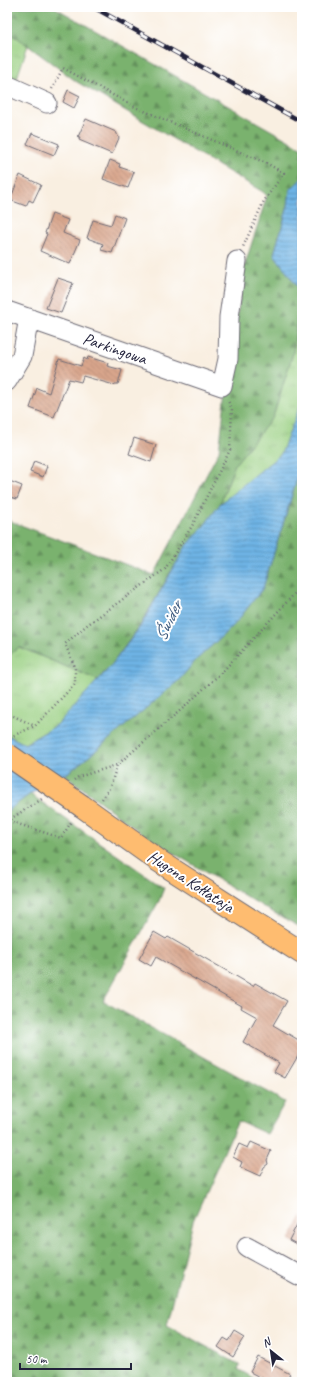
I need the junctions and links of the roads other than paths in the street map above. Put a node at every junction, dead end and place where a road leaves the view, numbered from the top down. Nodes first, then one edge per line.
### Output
1 (7, 85) edge
2 (47, 103) dead end
3 (237, 262) road end
4 (7, 311) edge
5 (29, 318) junction
6 (7, 382) edge
7 (7, 754) edge
8 (302, 953) edge
9 (247, 1247) dead end
10 (302, 1277) edge

1 - 2 street
3 - 5 street, Parkingowa
4 - 5 street, Parkingowa
5 - 6 street
7 - 8 main road, Hugona Kołłątaja, bridge
9 - 10 street

